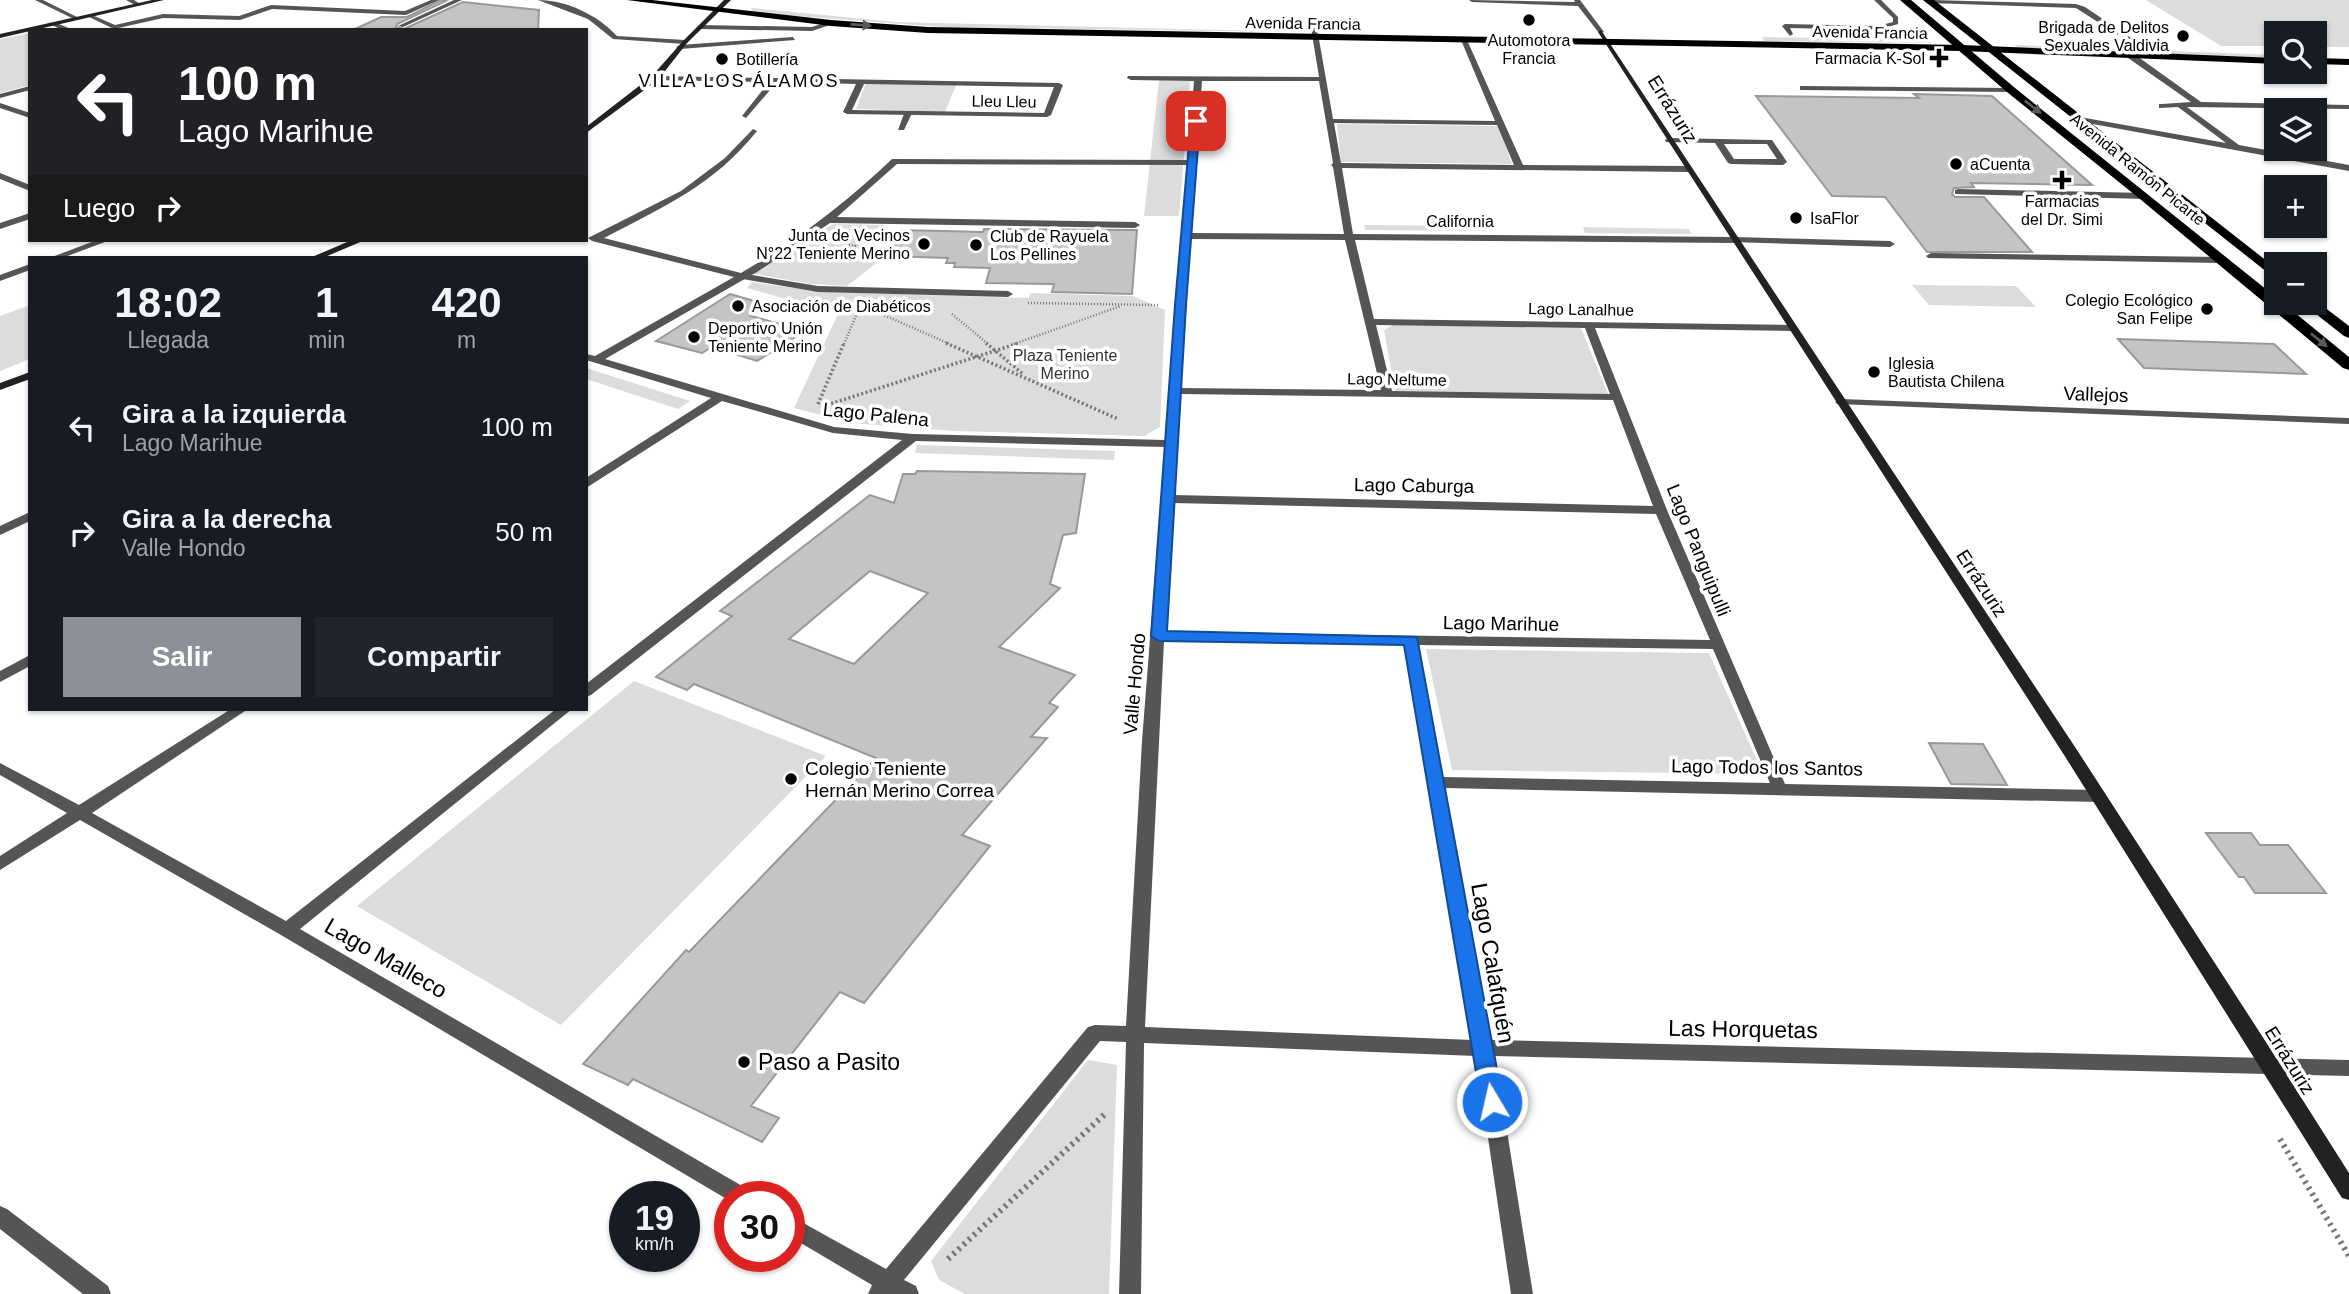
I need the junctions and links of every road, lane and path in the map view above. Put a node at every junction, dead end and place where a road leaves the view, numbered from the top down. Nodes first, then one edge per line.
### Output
1 (38, 0) edge
2 (129, 0) edge
3 (161, 0) edge
4 (436, 0) edge
5 (459, 0) edge
6 (541, 0) edge
7 (631, 0) edge
8 (706, 0) edge
9 (1472, 0) edge
10 (1877, 0) edge
11 (1905, 0) edge
12 (727, 1) edge
13 (1930, 1) edge
14 (1579, 2) edge
15 (139, 5) junction
16 (715, 10) junction
17 (90, 16) junction
18 (769, 17) junction
19 (78, 19) junction
20 (831, 23) junction
21 (54, 24) junction
22 (401, 26) dead end
23 (700, 27) junction
24 (759, 27) junction
25 (36, 28) edge
26 (64, 28) edge
27 (723, 29) junction
28 (28, 30) edge
29 (1470, 31) junction
30 (1315, 33) junction
31 (1755, 34) junction
32 (1790, 34) junction
33 (0, 36) edge
34 (1604, 36) junction
35 (1400, 38) junction
36 (1950, 38) junction
37 (793, 39) dead end
38 (1464, 40) junction
39 (1746, 43) junction
40 (718, 44) junction
41 (683, 45) junction
42 (1979, 46) junction
43 (1962, 48) junction
44 (2142, 48) junction
45 (2264, 52) edge
46 (2327, 52) edge
47 (2349, 52) edge
48 (2131, 56) junction
49 (2264, 61) edge
50 (2327, 61) edge
51 (2349, 62) edge
52 (655, 78) junction
53 (1131, 78) dead end
54 (1198, 78) junction
55 (1324, 79) junction
56 (774, 80) junction
57 (861, 82) junction
58 (1803, 88) dead end
59 (28, 89) edge
60 (2011, 90) junction
61 (0, 96) edge
62 (2199, 104) junction
63 (0, 106) edge
64 (2162, 106) dead end
65 (2181, 106) junction
66 (2328, 106) junction
67 (2349, 107) edge
68 (908, 113) junction
69 (28, 115) edge
70 (746, 116) dead end
71 (2074, 118) junction
72 (2349, 120) edge
73 (1330, 121) junction
74 (1502, 123) junction
75 (901, 128) dead end
76 (588, 129) edge
77 (753, 131) dead end
78 (1669, 140) junction
79 (1718, 141) junction
80 (2239, 149) junction
81 (1193, 163) junction
82 (1335, 164) junction
83 (1520, 166) junction
84 (2349, 168) edge
85 (1688, 169) junction
86 (2, 179) edge
87 (28, 187) edge
88 (1958, 192) dead end
89 (2145, 195) junction
90 (28, 217) edge
91 (830, 220) junction
92 (1135, 225) dead end
93 (0, 226) edge
94 (1186, 236) junction
95 (1349, 236) junction
96 (590, 238) edge
97 (1734, 240) junction
98 (99, 242) edge
99 (355, 242) edge
100 (1890, 244) dead end
101 (60, 256) edge
102 (320, 256) edge
103 (1931, 256) dead end
104 (2220, 260) junction
105 (2264, 266) edge
106 (28, 269) edge
107 (740, 276) junction
108 (0, 278) edge
109 (1008, 294) dead end
110 (853, 301) dead end
111 (1126, 305) dead end
112 (873, 310) dead end
113 (947, 310) dead end
114 (2326, 315) edge
115 (1370, 321) junction
116 (1589, 324) junction
117 (1792, 328) junction
118 (2349, 333) edge
119 (997, 351) junction
120 (979, 357) junction
121 (591, 359) edge
122 (2349, 365) edge
123 (28, 375) edge
124 (1026, 376) junction
125 (0, 387) edge
126 (1176, 391) junction
127 (1387, 394) junction
128 (1618, 397) junction
129 (718, 398) junction
130 (1841, 402) junction
131 (2349, 421) edge
132 (1127, 423) dead end
133 (913, 437) junction
134 (1173, 444) junction
135 (588, 483) edge
136 (1167, 499) junction
137 (1661, 510) junction
138 (28, 517) edge
139 (0, 531) edge
140 (1159, 636) junction
141 (1412, 640) junction
142 (1717, 645) junction
143 (28, 661) edge
144 (0, 677) edge
145 (588, 688) edge
146 (238, 711) edge
147 (562, 711) edge
148 (0, 768) edge
149 (1435, 782) junction
150 (1779, 788) junction
151 (2098, 796) junction
152 (79, 814) junction
153 (0, 864) edge
154 (287, 930) junction
155 (1135, 1036) junction
156 (1484, 1048) junction
157 (2271, 1064) junction
158 (2349, 1068) edge
159 (1133, 1087) junction
160 (715, 1181) edge
161 (2349, 1191) edge
162 (0, 1216) edge
163 (805, 1236) edge
164 (943, 1263) dead end
165 (883, 1288) edge
166 (100, 1294) edge
167 (908, 1294) edge
168 (1130, 1294) edge
169 (1522, 1294) edge

1 - 19 street
2 - 15 street
3 - 15 street
4 - 17 street
5 - 22 street
6 - 41 street
7 - 16 main road, Avenida Francia
8 - 12 main road, Avenida Francia
9 - 14 street
10 - 32 street
11 - 36 highway, Avenida Ramón Picarte
12 - 16 street
12 - 30 main road, Avenida Francia
13 - 42 highway, Avenida Ramón Picarte
13 - 44 street
14 - 34 street, Errázuriz
15 - 17 street
16 - 18 main road, Avenida Francia
16 - 23 street
17 - 19 street
18 - 20 main road, Avenida Francia
18 - 24 street
19 - 21 street
20 - 24 street
20 -> 30 main road, Avenida Francia
21 - 25 street
21 - 26 street
23 - 27 street
23 - 41 street
24 - 27 street
27 - 40 street
28 - 33 street
29 - 30 main road, Avenida Francia
29 - 34 main road, Avenida Francia
29 - 35 main road
30 - 35 main road, Avenida Francia
30 - 55 street
31 - 32 main road, Avenida Francia
31 - 34 main road, Avenida Francia
31 - 39 main road
32 - 36 main road, Avenida Francia
34 - 38 main road, Avenida Francia
34 - 39 main road, Avenida Francia
34 - 78 street, Errázuriz
35 - 38 main road, Avenida Francia
36 - 42 main road, Avenida Francia
36 - 43 highway, Avenida Ramón Picarte
37 - 40 street
38 - 74 street
39 - 43 main road, Avenida Francia
40 - 41 street
41 - 52 street
42 - 43 main road, Avenida Francia
42 - 44 main road
42 - 48 main road
42 - 71 highway, Avenida Ramón Picarte
43 - 60 highway, Avenida Ramón Picarte
44 - 45 main road
46 - 47 main road
48 - 49 main road
48 - 62 street
50 - 51 main road
52 - 56 street, Lleu Lleu
52 - 76 street
53 - 54 street
54 - 55 street
54 - 81 street, Valle Hondo
55 - 73 street
56 - 57 street, Lleu Lleu
56 - 70 street
57 - 68 street, Lleu Lleu
57 - 68 street, Lleu Lleu
58 - 60 street
59 - 61 street
60 -> 89 highway, Avenida Ramón Picarte
62 - 65 street
62 - 66 street
63 - 69 street
64 - 65 street
65 - 80 street
66 - 67 street
66 - 72 street
68 - 75 street
71 - 80 street
71 - 105 highway, Avenida Ramón Picarte
73 - 74 street
73 - 82 street
74 - 83 street
77 - 96 street
78 - 79 street
78 - 85 street, Errázuriz
79 - 79 street
80 - 84 street
81 - 91 street
81 - 94 street, Valle Hondo
82 - 83 street
82 - 95 street
83 - 85 street
85 - 97 street, Errázuriz
86 - 87 street
88 - 89 street
89 - 104 highway, Avenida Ramón Picarte
90 - 93 street
91 - 92 street
91 - 107 street
94 - 95 street, California
94 - 126 street, Valle Hondo
95 - 97 street, California
95 - 115 street
96 - 107 street
97 - 100 street, California
97 - 117 street, Errázuriz
98 - 101 street
99 - 102 street
103 - 104 street
104 -> 122 highway, Avenida Ramón Picarte
106 - 108 street
107 - 109 street
107 - 121 street
110 - 120 path
111 - 119 path
112 - 120 path
113 - 119 path
114 - 118 highway
115 - 116 street, Lago Lanalhue
115 - 127 street
116 - 117 street, Lago Lanalhue
116 - 128 street, Lago Panguipulli
117 - 130 street, Errázuriz
119 - 120 path
119 - 124 path
120 - 124 path
121 - 129 street, Lago Palena
123 - 125 street
124 - 132 path
126 - 127 street, Lago Neltume
126 - 134 street, Valle Hondo
127 - 128 street, Lago Neltume
128 - 137 street, Lago Panguipulli
129 - 133 street, Lago Palena
129 - 135 street
130 - 131 street, Vallejos
130 - 151 street, Errázuriz
133 - 134 street, Lago Palena
133 - 145 street
134 - 136 street, Valle Hondo
136 - 137 street, Lago Caburga
136 - 140 street, Valle Hondo
137 - 142 street, Lago Panguipulli
138 - 139 street
140 - 141 street, Lago Marihue
140 - 155 street, Valle Hondo
141 - 142 street, Lago Marihue
141 - 149 street, Lago Calafquén
142 - 150 street, Lago Panguipulli
143 - 144 street
146 - 152 street
147 - 154 street
148 - 152 street, Lago Malleco
149 - 150 street, Lago Todos los Santos
149 - 156 street, Lago Calafquén
150 - 151 street, Lago Todos los Santos
151 - 157 street, Errázuriz
152 - 153 street
152 - 154 street, Lago Malleco
154 - 160 street, Lago Malleco
155 - 156 street, Las Horquetas
155 - 159 street, Valle Hondo
155 - 165 street, Las Horquetas
156 - 157 street, Las Horquetas
156 - 169 street, Lago Calafquén
157 - 158 street, Las Horquetas
157 - 161 street, Errázuriz
159 - 164 path
159 - 168 street, Valle Hondo
162 - 166 street
163 - 165 street
165 - 167 street

